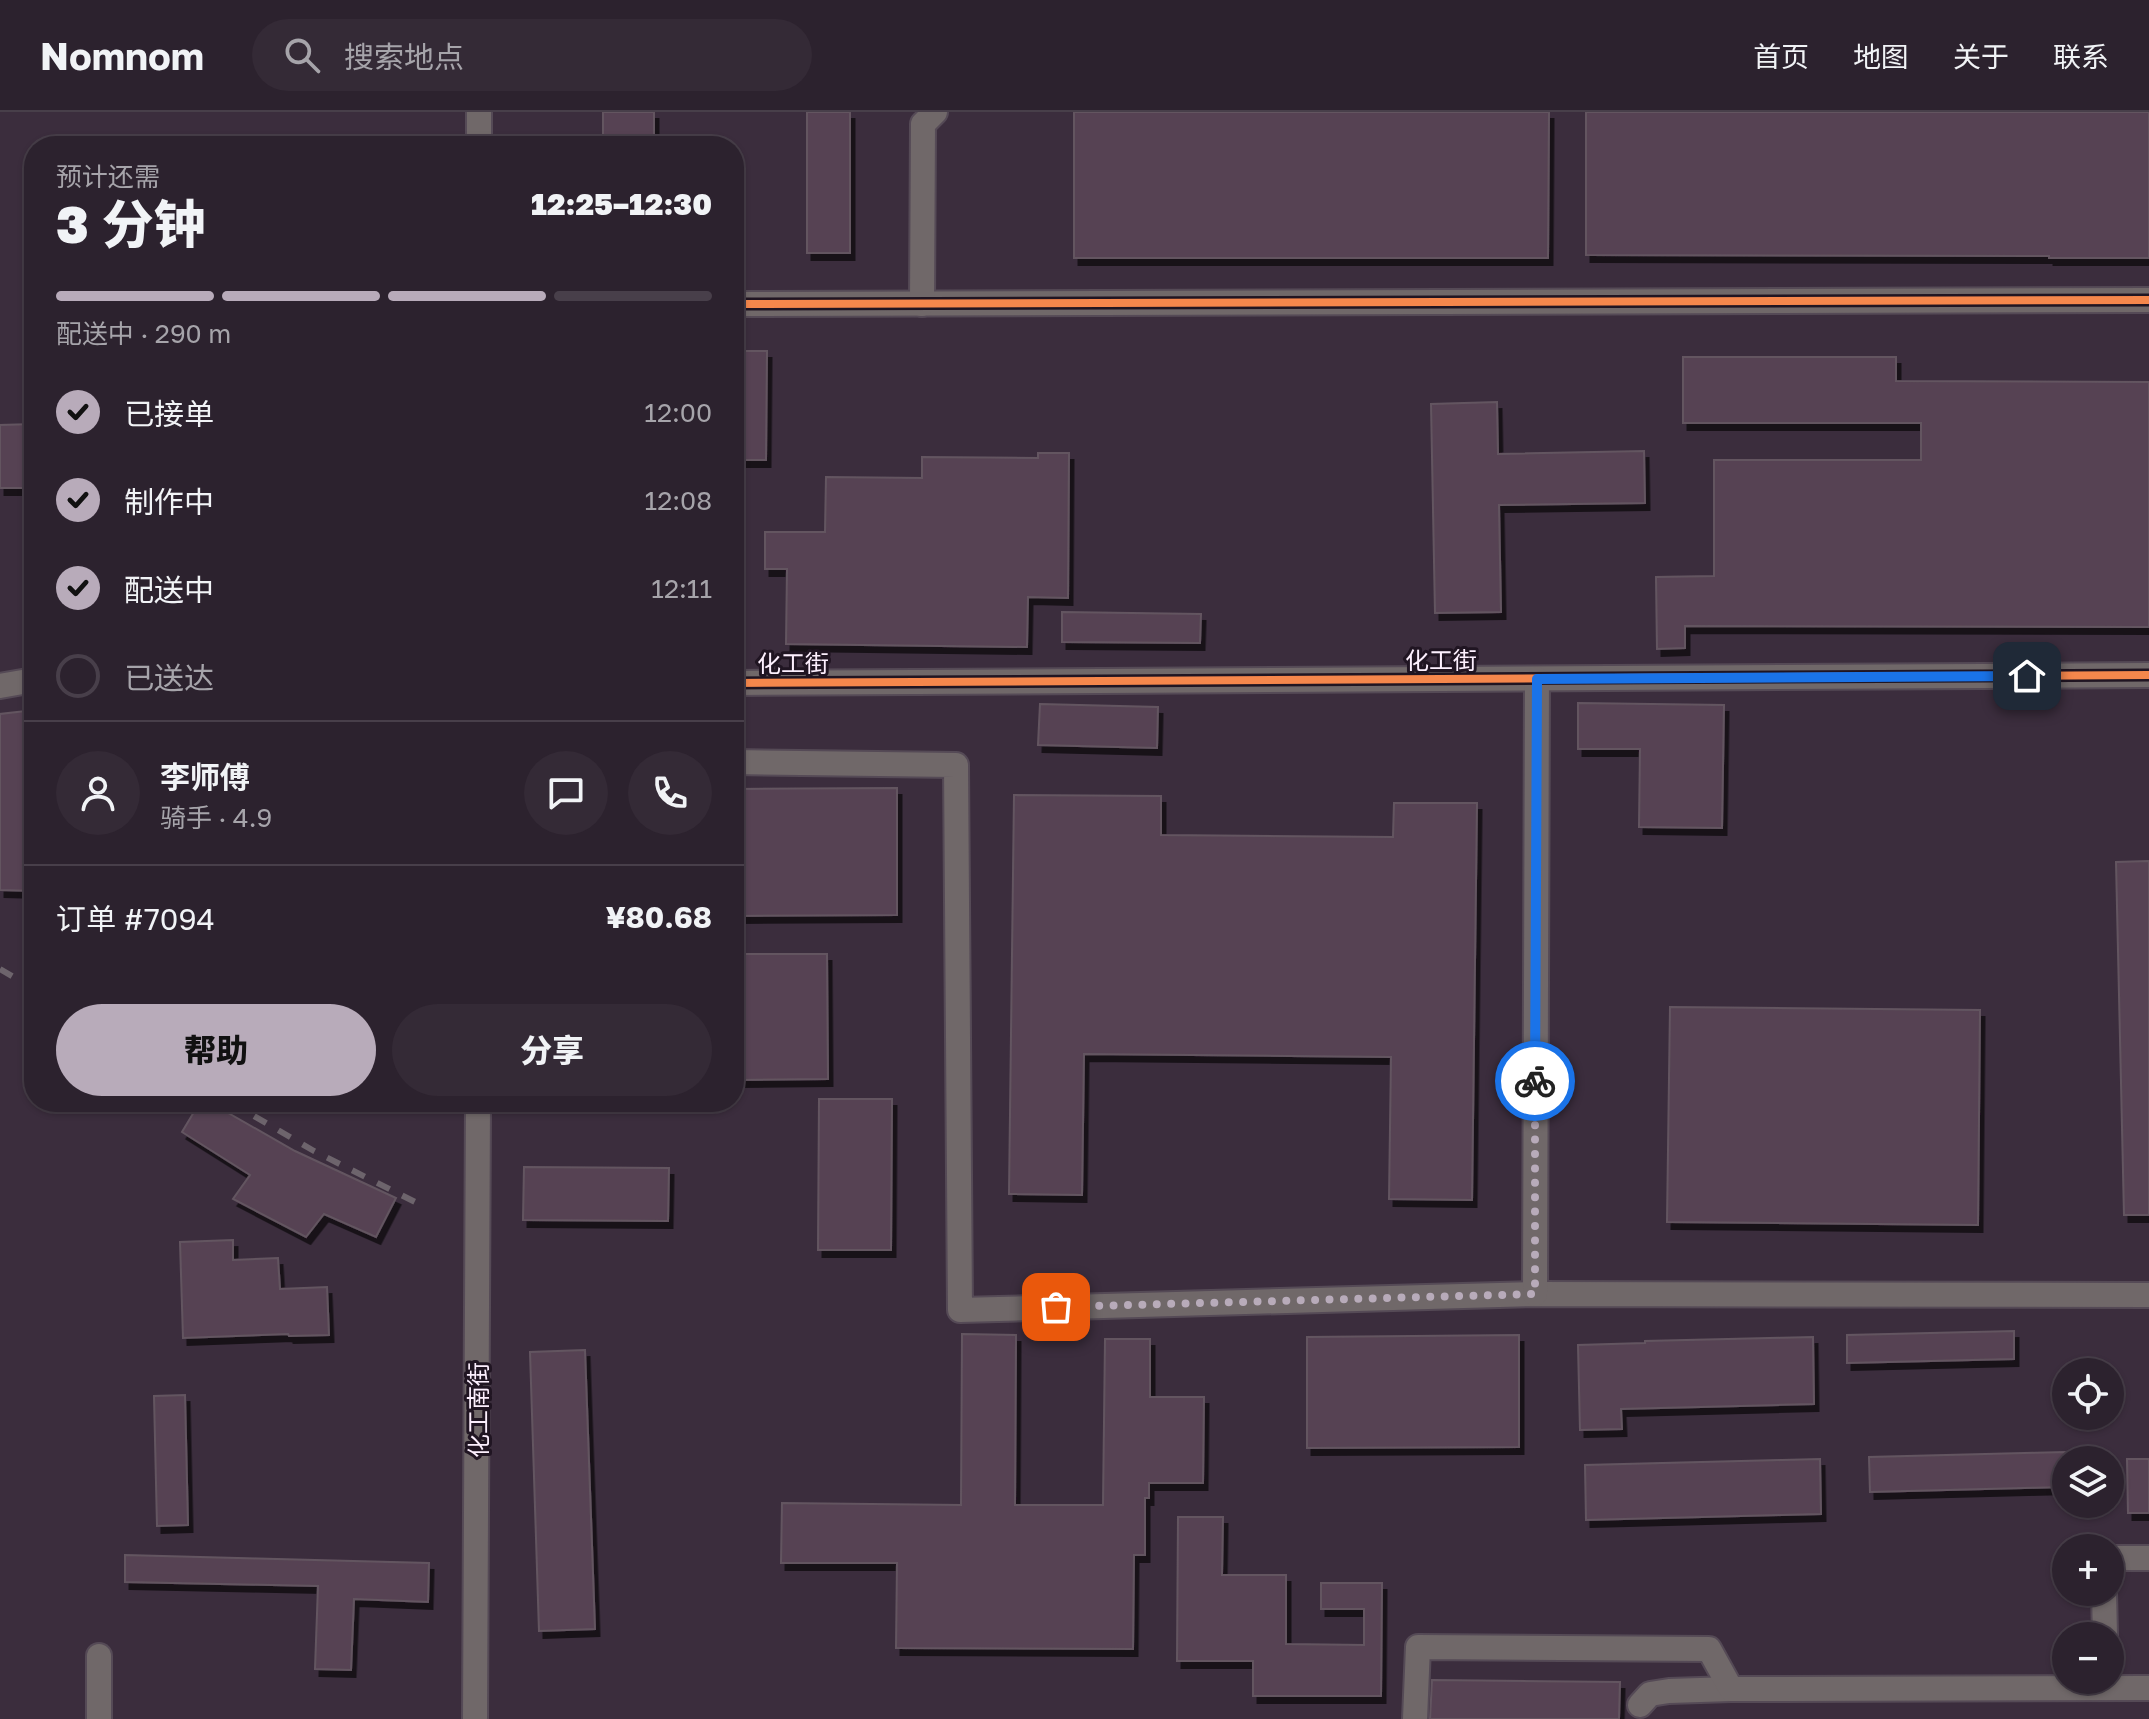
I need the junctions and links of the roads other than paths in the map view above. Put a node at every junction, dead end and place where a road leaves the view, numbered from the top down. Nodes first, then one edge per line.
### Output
1 (479, 112) edge
2 (935, 112) edge
3 (479, 136) edge
4 (2149, 300) edge
5 (744, 304) edge
6 (922, 304) junction
7 (2149, 675) edge
8 (1537, 679) junction
9 (24, 682) edge
10 (744, 683) edge
11 (0, 686) edge
12 (744, 762) edge
13 (478, 1112) edge
14 (1535, 1294) junction
15 (2149, 1295) edge
16 (2124, 1558) edge
17 (2149, 1558) edge
18 (99, 1656) dead end
19 (2052, 1685) edge
20 (2124, 1686) edge
21 (2149, 1688) edge
22 (1731, 1689) junction
23 (1640, 1705) dead end
24 (99, 1719) edge
25 (475, 1719) edge
26 (1415, 1719) edge

1 - 3 street
2 - 6 street
4 - 6 street
5 - 6 street
7 - 8 street, 化工街
8 - 10 street, 化工街
8 - 14 street
9 - 11 street
12 - 14 street
13 - 25 street, 化工南街
14 - 15 street
16 - 17 street
18 - 24 street
19 - 22 street
20 - 21 street
22 - 23 street
22 - 26 street

